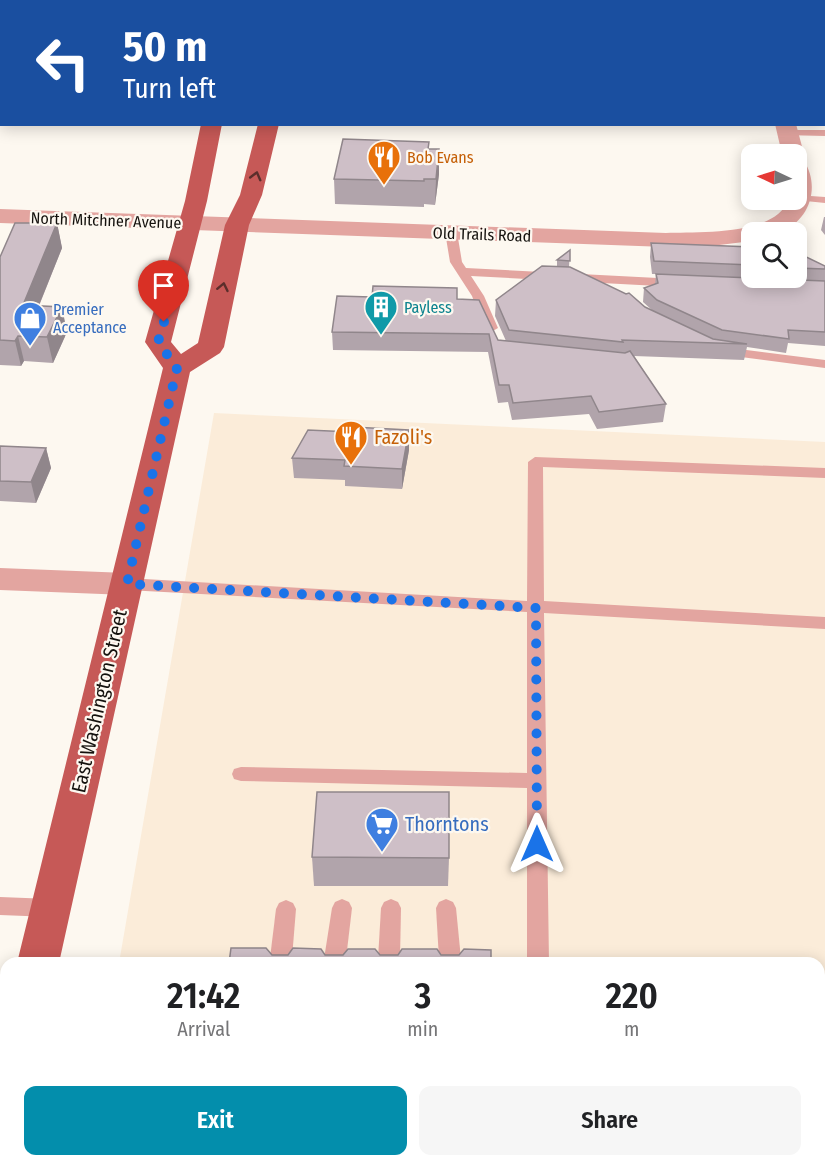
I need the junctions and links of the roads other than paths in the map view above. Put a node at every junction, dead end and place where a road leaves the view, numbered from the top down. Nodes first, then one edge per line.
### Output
1 (212, 126) edge
2 (268, 126) edge
3 (786, 128) edge
4 (825, 133) edge
5 (790, 144) edge
6 (807, 199) edge
7 (825, 200) edge
8 (796, 210) edge
9 (0, 216) edge
10 (780, 222) edge
11 (213, 224) junction
12 (451, 232) junction
13 (741, 235) edge
14 (463, 272) junction
15 (607, 279) junction
16 (692, 284) edge
17 (624, 295) edge
18 (498, 343) edge
19 (707, 346) edge
20 (825, 364) edge
21 (177, 368) junction
22 (825, 473) edge
23 (0, 579) edge
24 (127, 584) junction
25 (536, 608) junction
26 (825, 623) edge
27 (241, 774) dead end
28 (537, 781) junction
29 (0, 906) edge
30 (51, 908) junction
31 (391, 908) dead end
32 (446, 908) dead end
33 (286, 909) dead end
34 (342, 909) dead end
35 (39, 957) edge
36 (281, 957) edge
37 (335, 957) edge
38 (389, 957) edge
39 (450, 957) edge
40 (538, 957) edge

1 - 11 main road
11 -> 2 main road
3 - 4 lane
3 - 5 street
6 - 7 lane
8 - 10 street
9 - 11 street, North Mitchner Avenue
11 - 12 street, Old Trails Road
11 - 21 main road
21 -> 11 main road
12 - 13 street, Old Trails Road
12 - 14 lane
14 - 15 lane
14 - 18 lane
15 - 16 lane
15 - 17 lane
19 - 20 lane
21 - 24 main road, East Washington Street
22 - 25 lane
23 - 24 street
24 - 25 lane
24 - 30 main road, East Washington Street
25 - 26 lane
25 - 28 lane
27 - 28 lane
28 - 40 lane
29 - 30 lane
30 - 35 main road, East Washington Street
31 - 38 lane
32 - 39 lane
33 - 36 lane
34 - 37 lane

